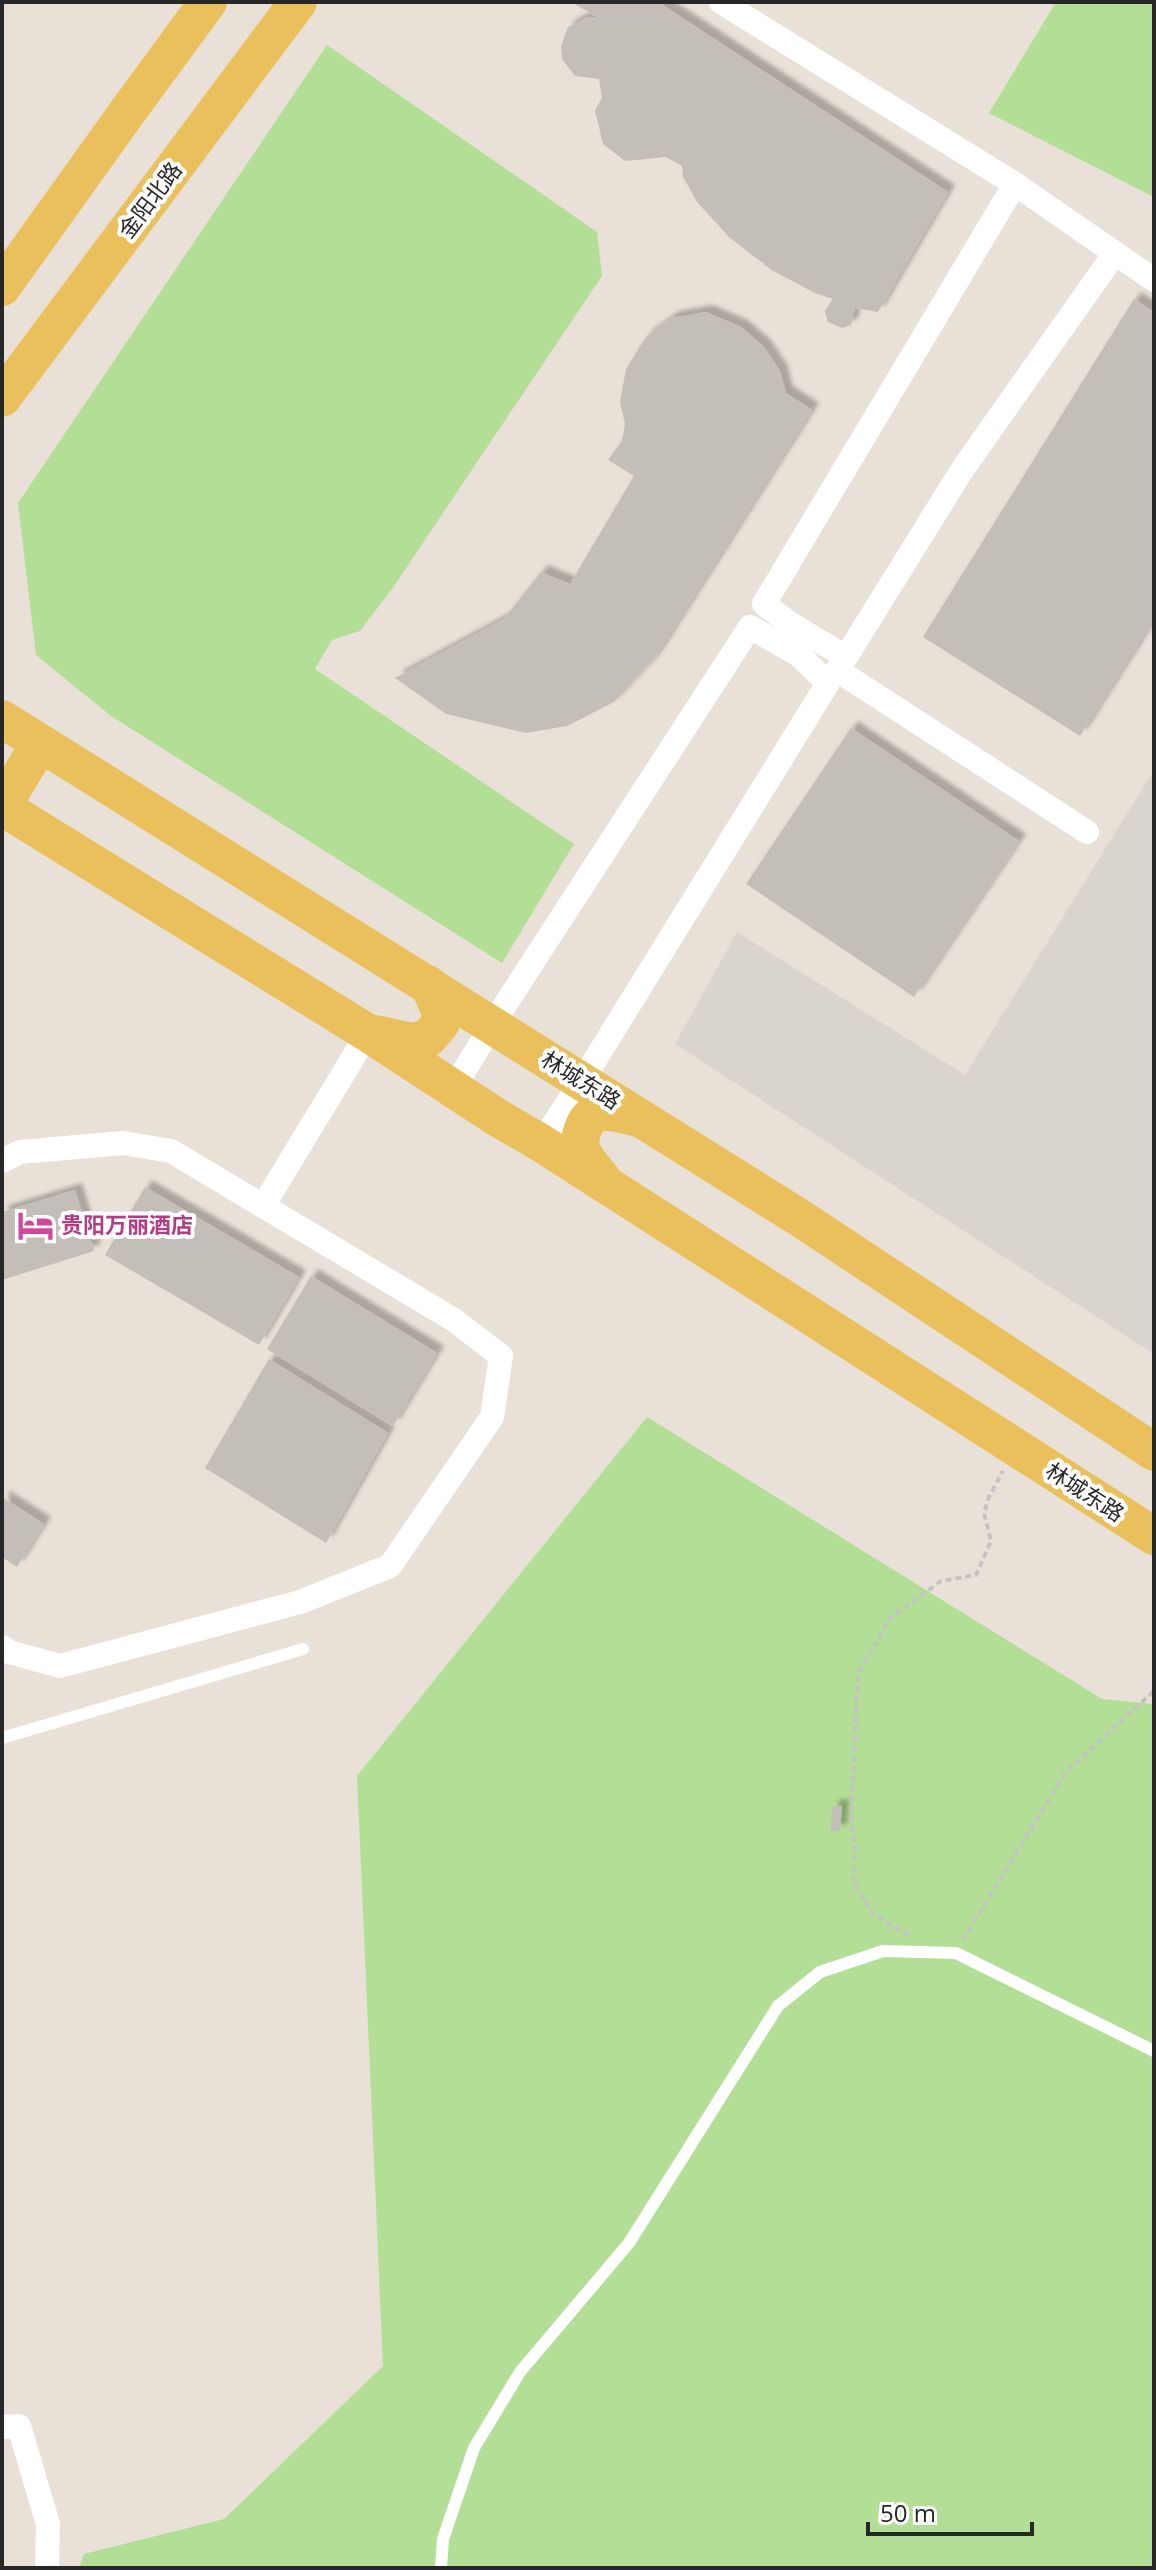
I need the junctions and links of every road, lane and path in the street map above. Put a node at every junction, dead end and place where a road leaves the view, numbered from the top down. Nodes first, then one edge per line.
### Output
1 (208, 2) edge
2 (298, 2) edge
3 (721, 2) edge
4 (1015, 184) junction
5 (1115, 253) junction
6 (1154, 280) edge
7 (2, 287) edge
8 (2, 398) edge
9 (764, 604) junction
10 (750, 627) junction
11 (837, 670) junction
12 (2, 697) edge
13 (2, 719) edge
14 (40, 743) junction
15 (2, 807) edge
16 (1087, 832) dead end
17 (429, 985) junction
18 (492, 1025) junction
19 (368, 1033) junction
20 (582, 1081) junction
21 (453, 1089) junction
22 (641, 1118) junction
23 (541, 1143) junction
24 (2, 1161) edge
25 (608, 1187) junction
26 (263, 1206) junction
27 (1015, 1447) junction
28 (1154, 1452) edge
29 (1154, 1536) edge
30 (2, 1647) edge
31 (303, 1649) dead end
32 (1154, 1691) edge
33 (2, 1738) edge
34 (938, 1952) junction
35 (956, 1953) junction
36 (1154, 2051) edge
37 (2, 2427) edge
38 (47, 2568) edge
39 (441, 2568) edge

1 - 7 main road
2 - 8 main road, 金阳北路
3 - 4 street
4 - 5 street
4 - 9 street
5 - 6 street
5 - 11 street
9 - 10 street
9 - 11 street
10 - 11 street
10 - 18 street
11 - 16 street
11 - 20 street
12 - 14 main road
13 - 14 main road, 林城东路
14 - 15 main road
14 - 17 main road, 林城东路
15 - 19 main road, 林城东路
17 - 18 main road, 林城东路
17 - 19 main road
18 - 20 main road, 林城东路
18 - 21 street
19 - 21 main road, 林城东路
19 - 26 street
20 - 22 main road, 林城东路
20 - 23 street
21 - 23 main road, 林城东路
22 - 25 main road
22 - 28 main road, 林城东路
23 - 25 main road, 林城东路
24 - 26 street
25 - 27 main road, 林城东路
26 - 30 street
27 - 29 main road, 林城东路
27 - 34 path
31 - 33 lane
32 - 35 path
34 - 35 lane
34 - 39 lane
35 - 36 lane
37 - 38 street

